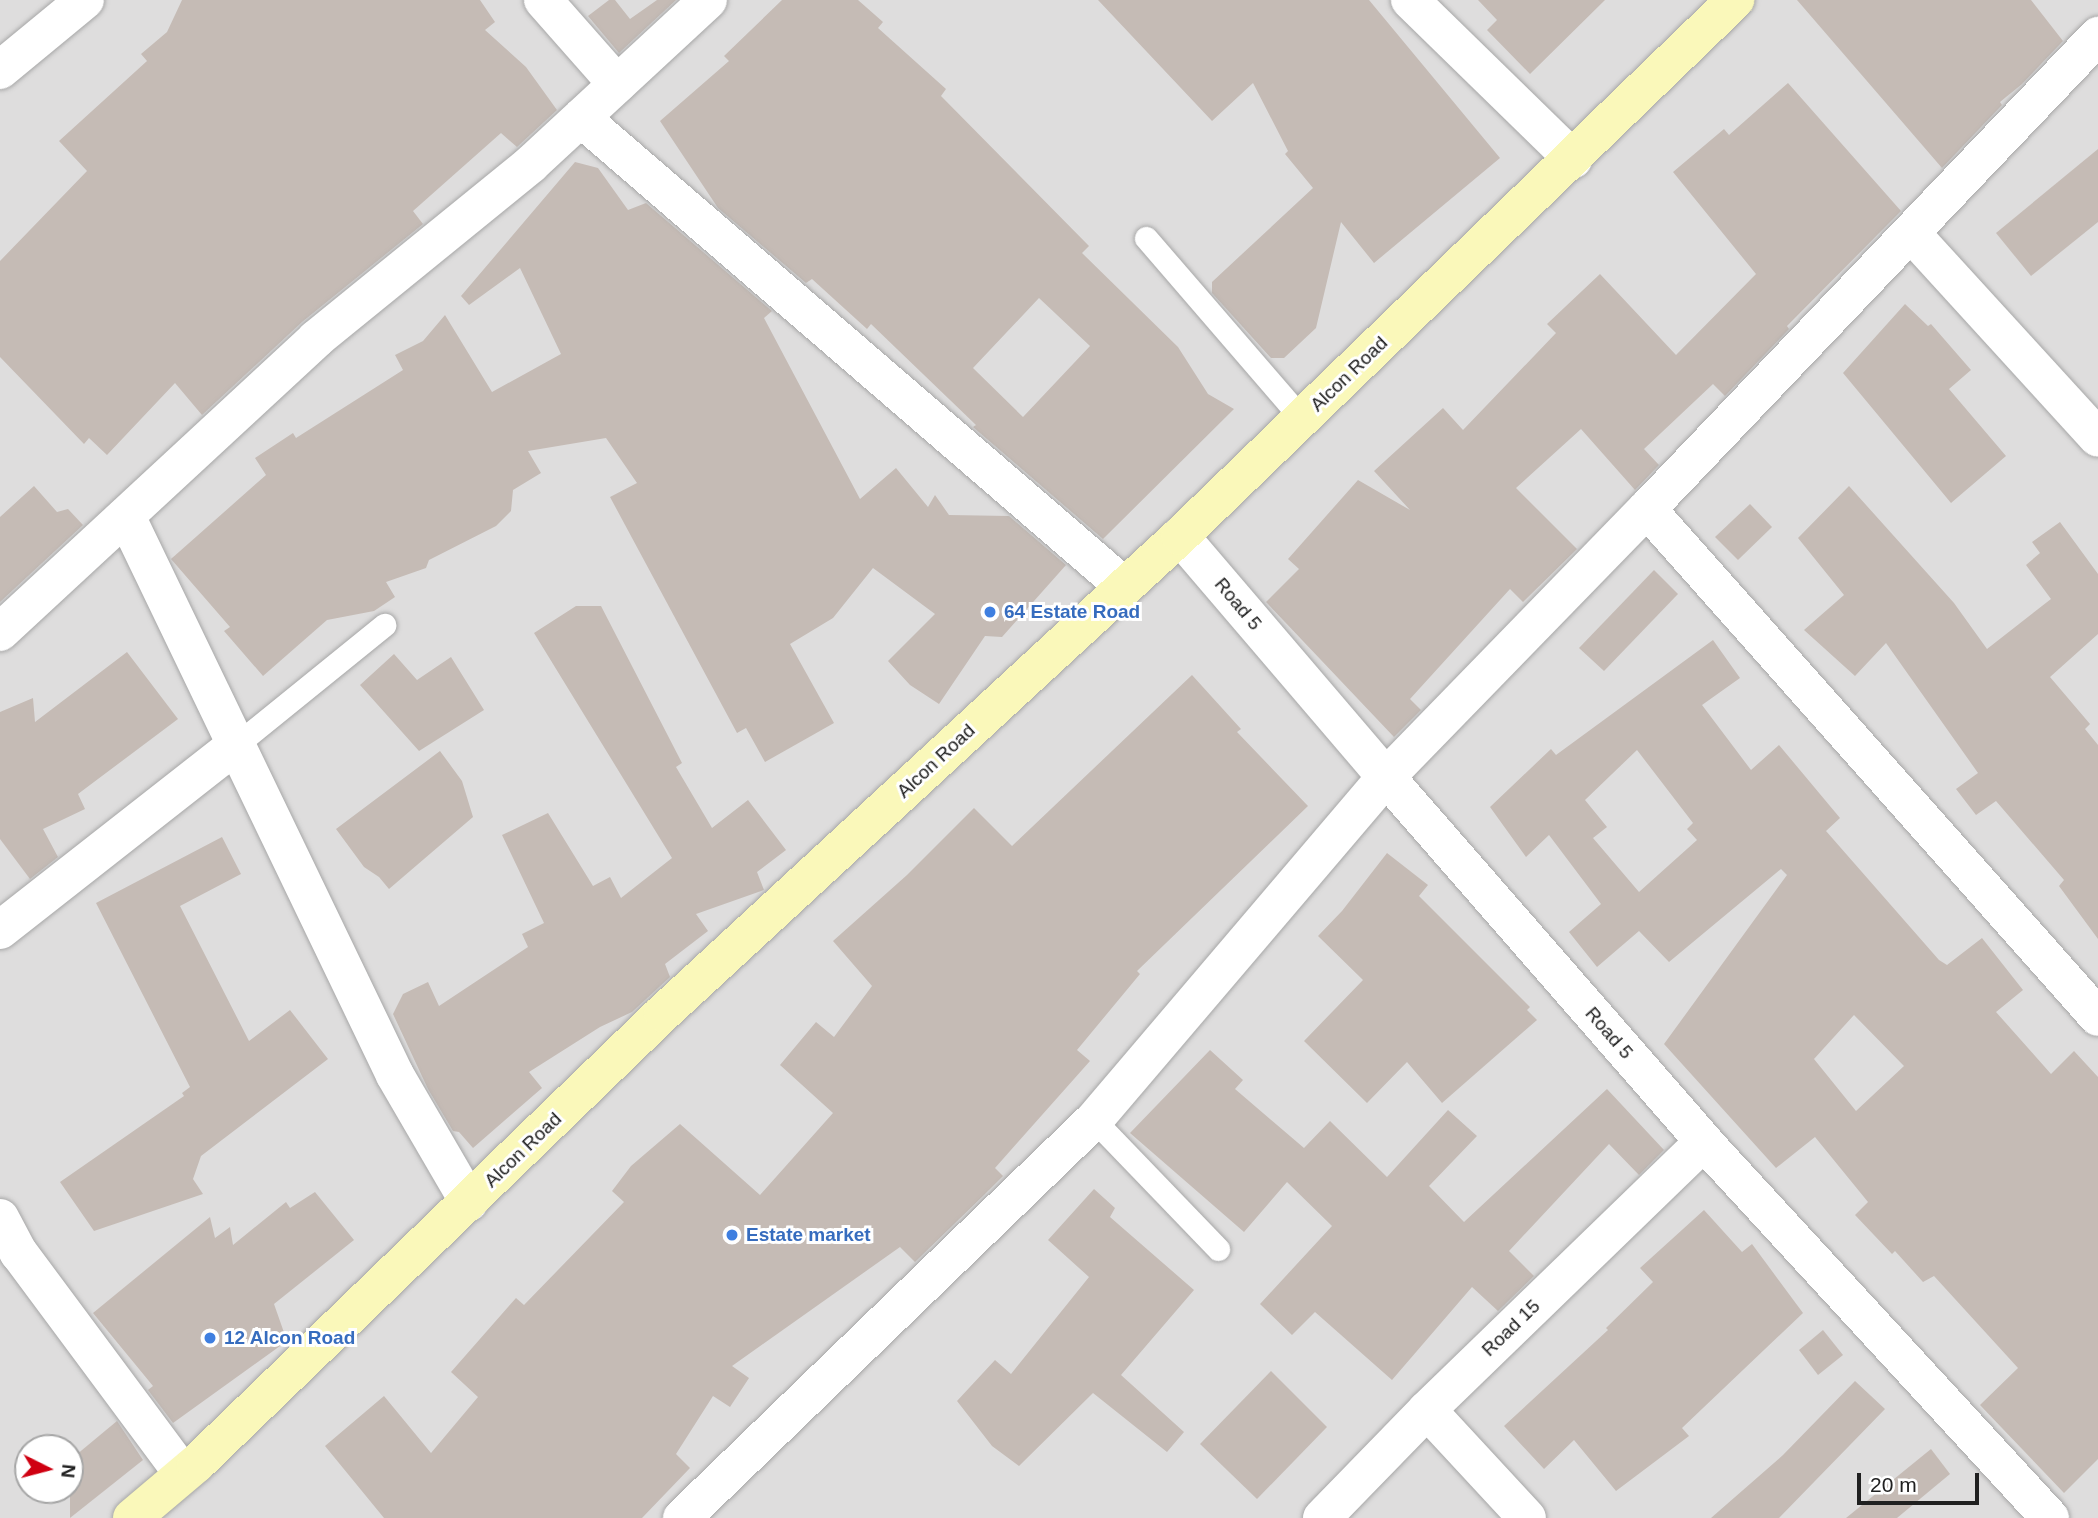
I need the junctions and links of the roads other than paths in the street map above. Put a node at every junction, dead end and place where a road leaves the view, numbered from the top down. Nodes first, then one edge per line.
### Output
1 (85, 0) edge
2 (543, 0) edge
3 (708, 0) edge
4 (1410, 0) edge
5 (1735, 0) edge
6 (2098, 36) edge
7 (0, 70) edge
8 (617, 84) junction
9 (581, 118) junction
10 (1573, 159) junction
11 (1911, 233) junction
12 (1146, 238) dead end
13 (1302, 419) junction
14 (2098, 438) edge
15 (1647, 509) junction
16 (126, 516) junction
17 (1180, 536) junction
18 (1125, 587) junction
19 (384, 625) dead end
20 (0, 632) edge
21 (236, 745) junction
22 (1386, 777) junction
23 (0, 930) edge
24 (2098, 1017) edge
25 (1094, 1120) junction
26 (1704, 1142) junction
27 (469, 1202) junction
28 (0, 1218) edge
29 (1218, 1249) dead end
30 (1427, 1410) junction
31 (183, 1474) junction
32 (132, 1518) edge
33 (682, 1518) edge
34 (1322, 1518) edge
35 (1527, 1518) edge
36 (2050, 1518) edge

1 - 7 street
2 - 8 street
3 - 8 street
4 - 10 street
5 - 10 main road, Alcon Road
6 - 11 street
8 - 9 street
9 - 16 street
9 - 18 street
10 - 13 main road, Alcon Road
11 - 14 street
11 - 15 street
12 - 13 lane
13 - 17 main road, Alcon Road
15 - 22 street
15 - 24 street
16 - 20 street
16 - 21 street
17 - 18 main road, Alcon Road
17 - 22 street, Road 5
18 - 27 main road, Alcon Road
19 - 21 lane
21 - 23 street
21 - 27 street
22 - 25 street
22 - 26 street, Road 5
25 - 29 lane
25 - 33 street
26 - 30 street, Road 15
26 - 36 street, Road 5
27 - 31 main road, Alcon Road
28 - 31 street
30 - 34 street, Road 15
30 - 35 street
31 - 32 main road, Alcon Road

